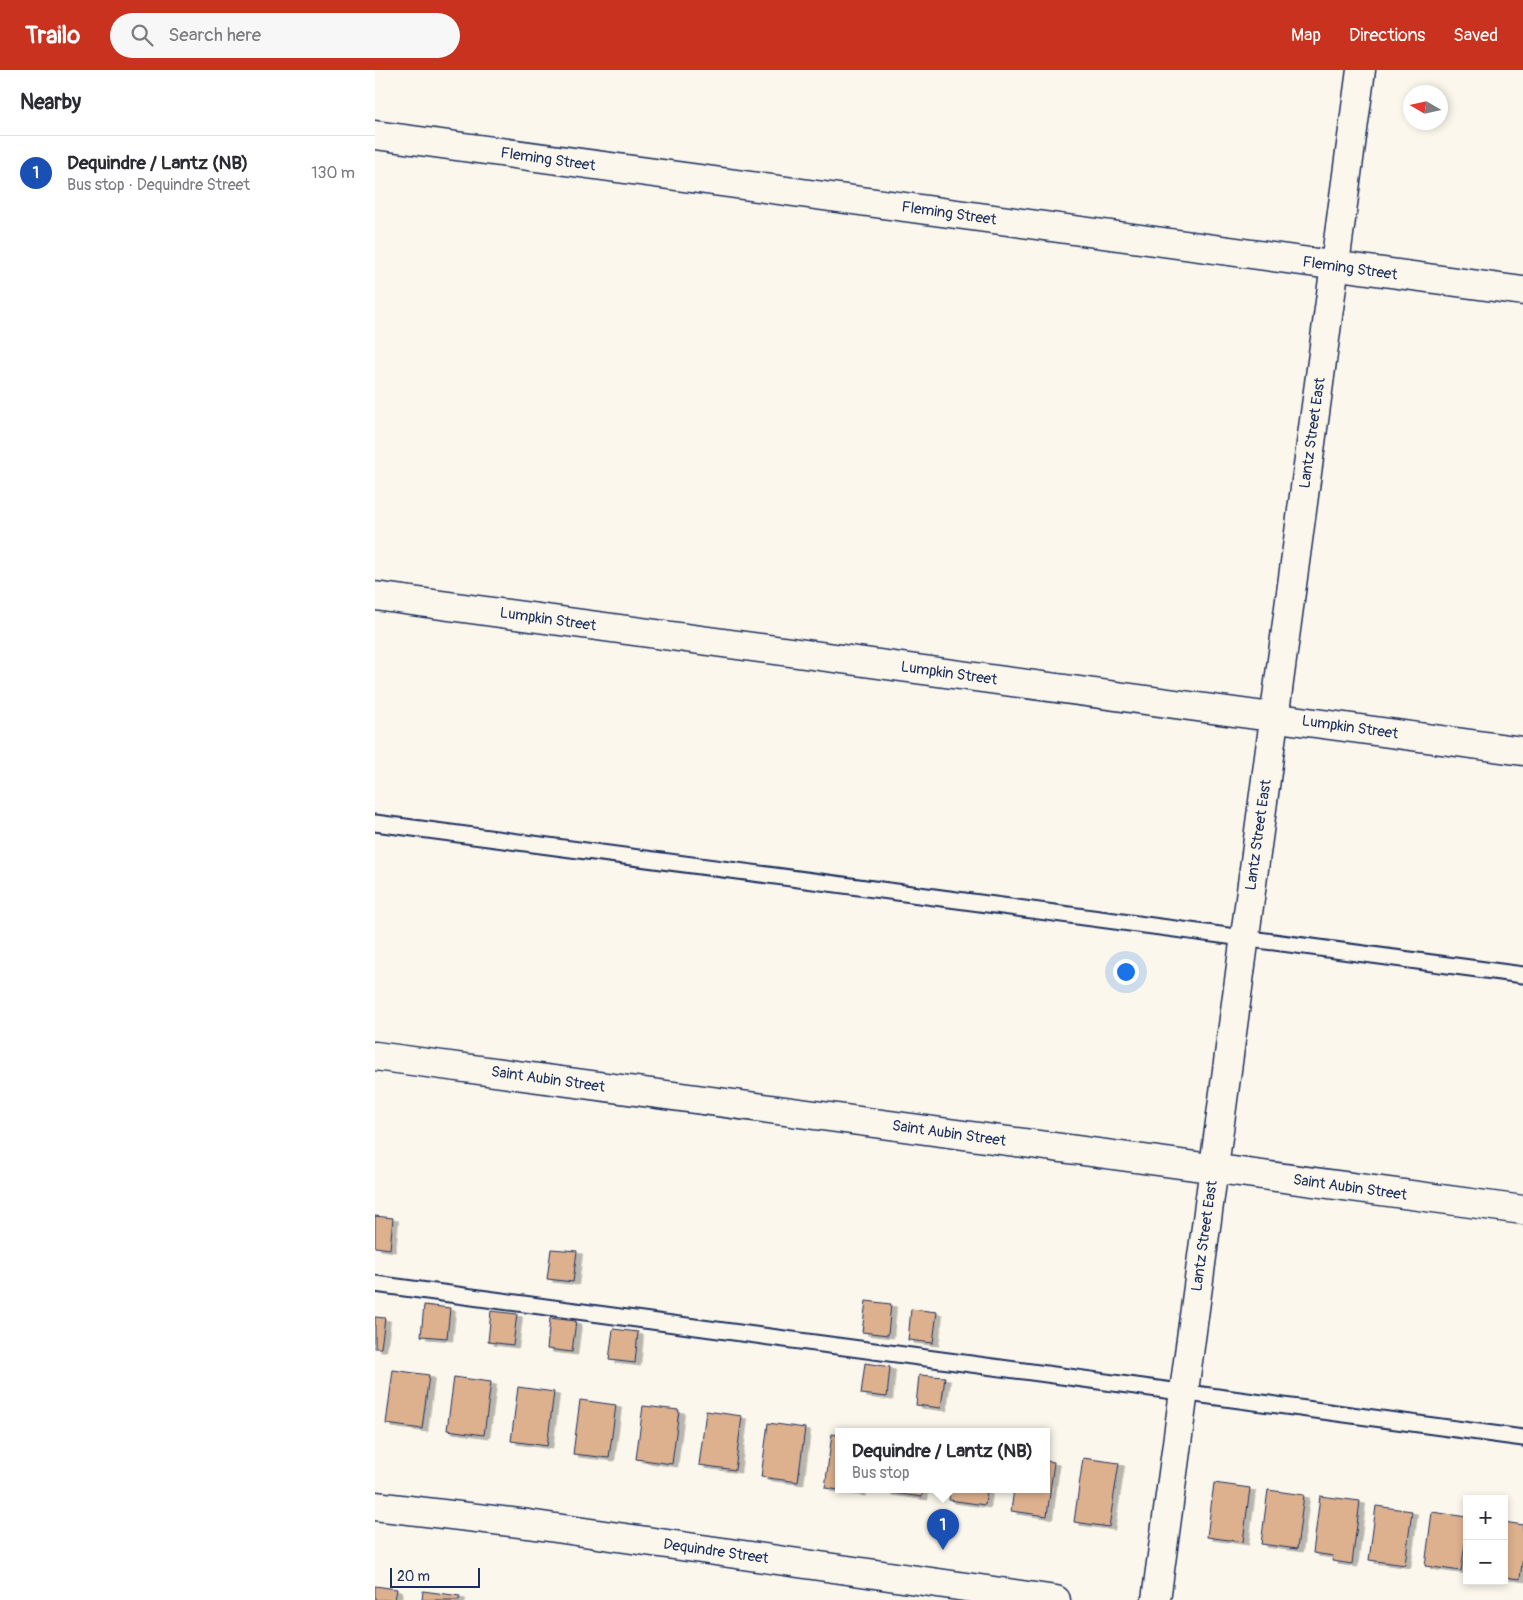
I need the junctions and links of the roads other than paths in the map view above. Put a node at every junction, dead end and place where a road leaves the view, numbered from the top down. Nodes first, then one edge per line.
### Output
1 (1361, 70) edge
2 (375, 135) edge
3 (1334, 266) junction
4 (1523, 291) edge
5 (375, 596) edge
6 (1273, 717) junction
7 (1523, 751) edge
8 (375, 823) edge
9 (1244, 938) junction
10 (1523, 975) edge
11 (375, 1056) edge
12 (1213, 1168) junction
13 (1523, 1210) edge
14 (375, 1284) edge
15 (1184, 1392) junction
16 (1523, 1438) edge
17 (375, 1506) edge
18 (1056, 1600) edge
19 (1157, 1600) edge

1 - 3 street, Lantz Street East
2 - 3 street, Fleming Street
3 - 4 street, Fleming Street
3 - 6 street, Lantz Street East
5 - 6 street, Lumpkin Street
6 - 7 street, Lumpkin Street
6 - 9 street, Lantz Street East
8 - 9 lane
9 - 10 lane
9 - 12 street, Lantz Street East
11 - 12 street, Saint Aubin Street
12 - 13 street, Saint Aubin Street
12 - 15 street, Lantz Street East
14 - 15 lane
15 - 16 lane
15 - 19 street, Lantz Street East
17 - 18 street, Dequindre Street

